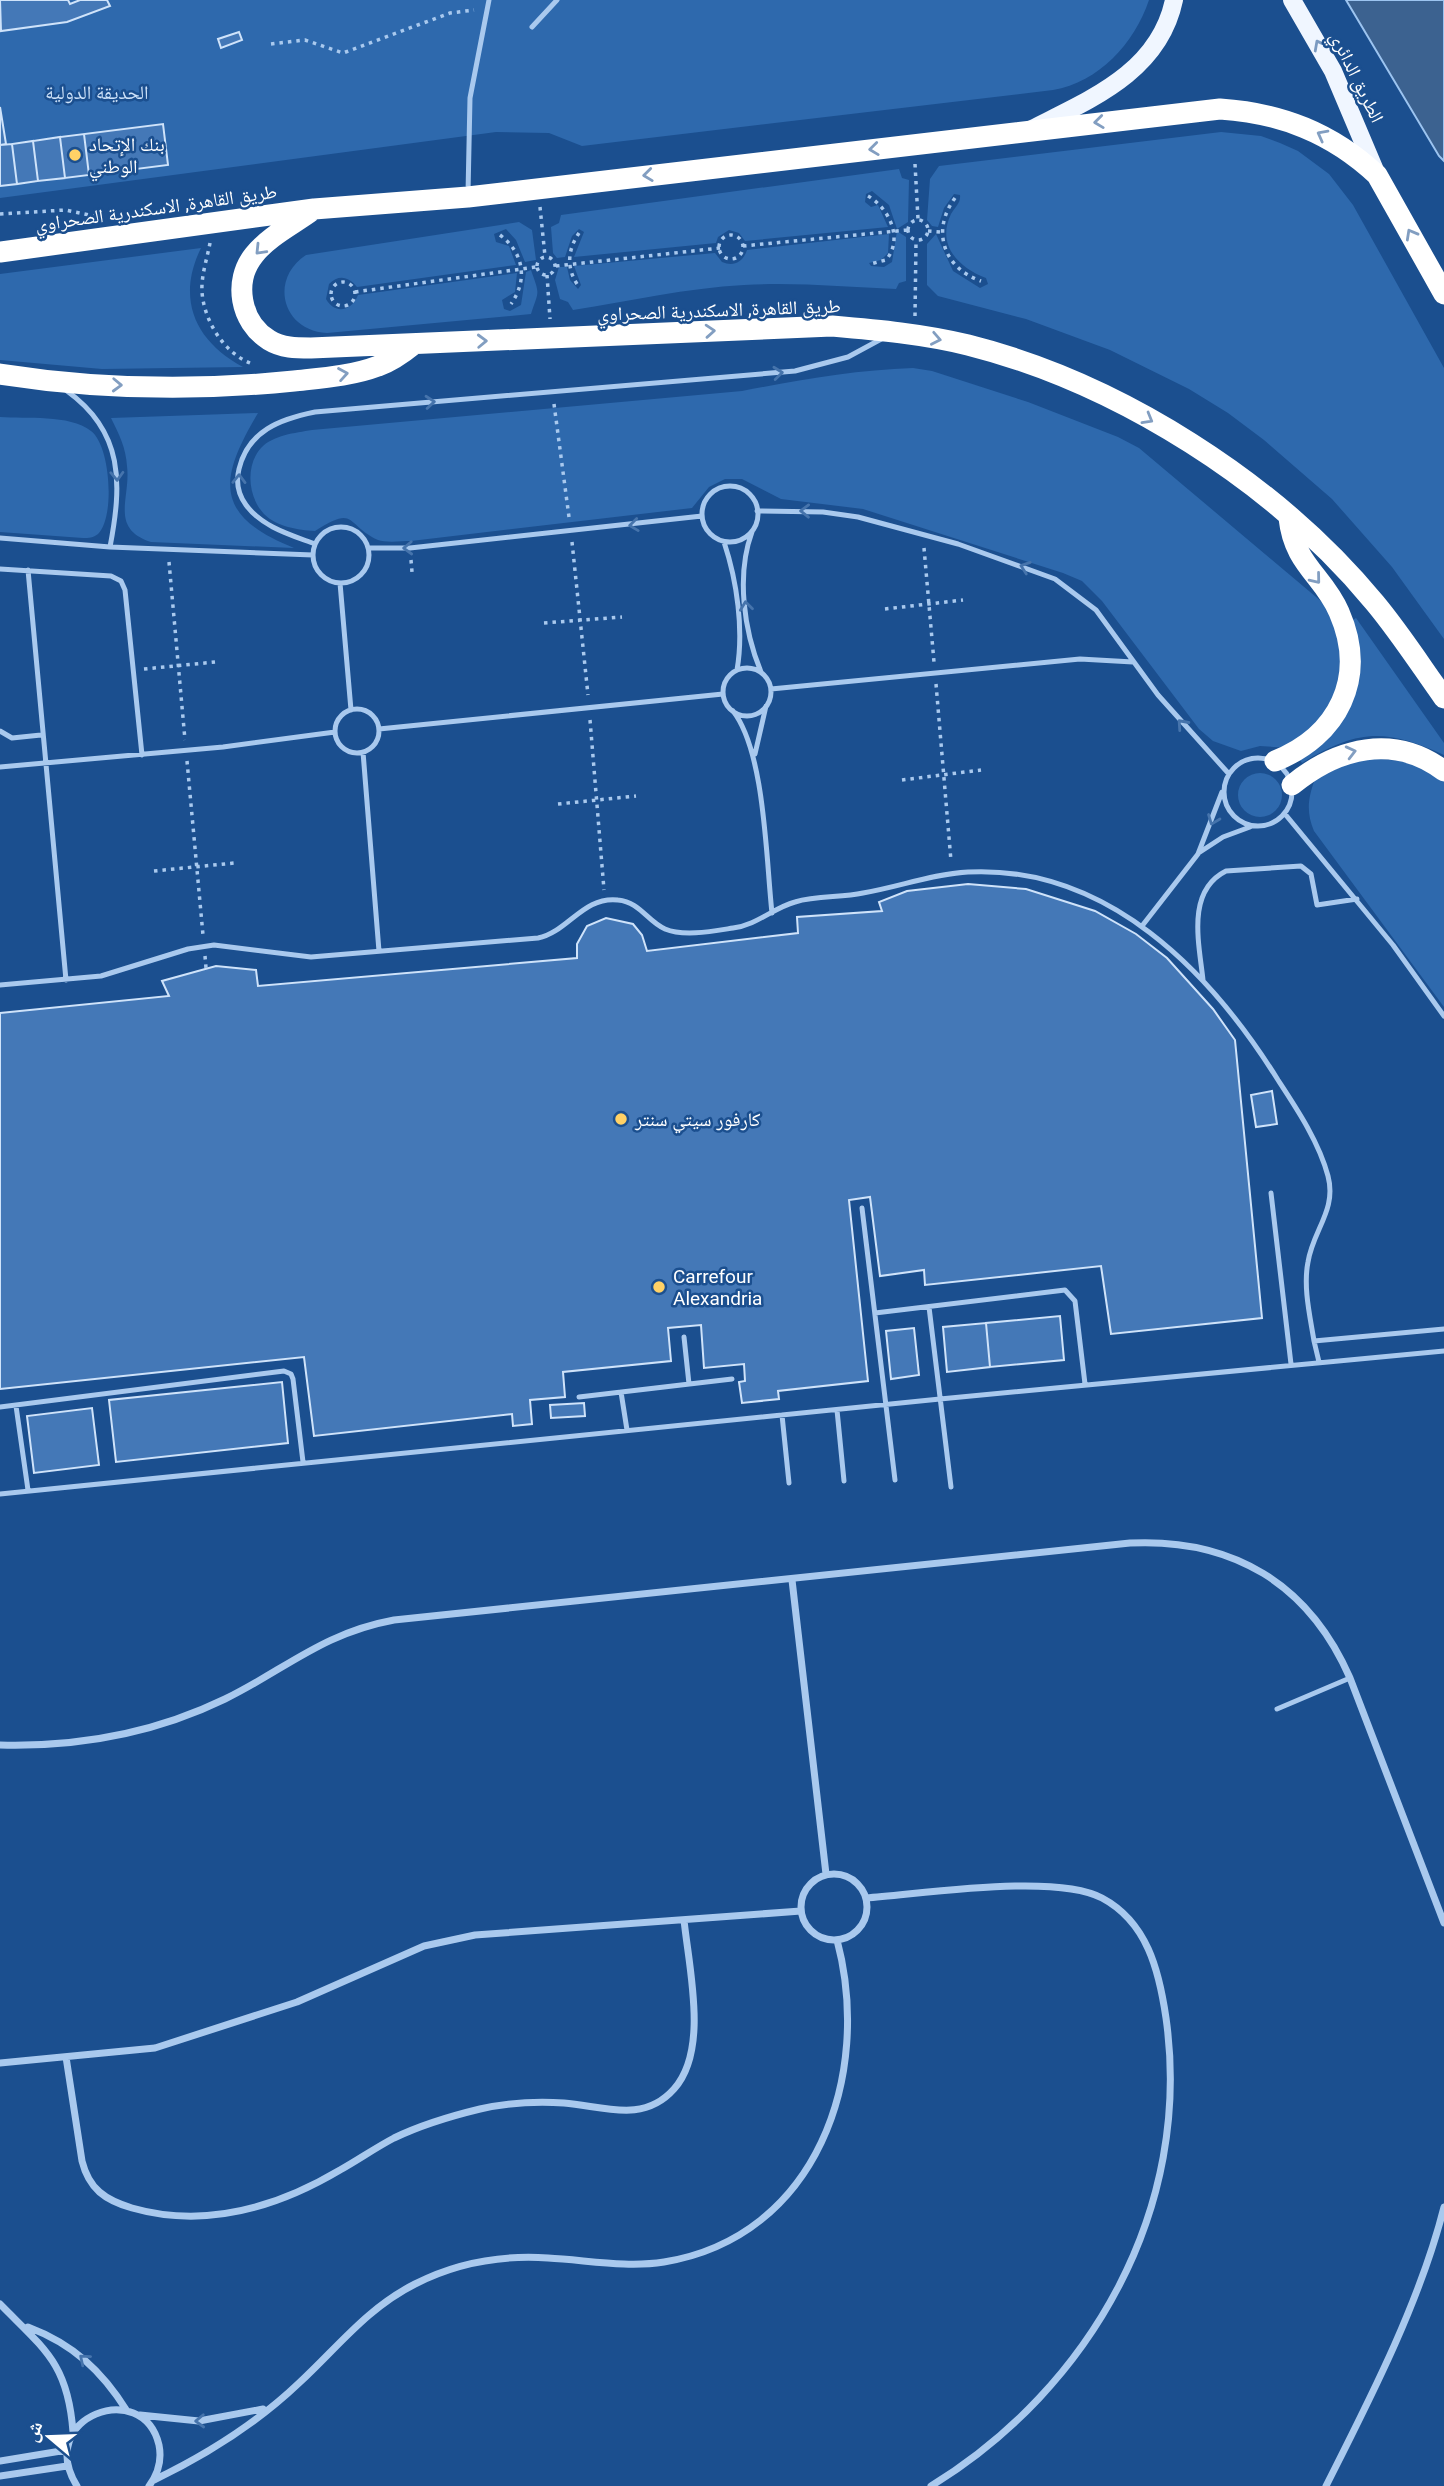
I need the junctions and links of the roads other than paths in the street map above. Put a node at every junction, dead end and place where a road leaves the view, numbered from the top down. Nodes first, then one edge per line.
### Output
1 (489, 0) edge
2 (557, 0) edge
3 (1174, 0) edge
4 (1292, 0) edge
5 (532, 27) dead end
6 (1031, 129) junction
7 (1377, 175) junction
8 (468, 197) junction
9 (314, 209) junction
10 (0, 252) edge
11 (1444, 294) edge
12 (893, 331) junction
13 (414, 344) junction
14 (0, 374) edge
15 (56, 383) junction
16 (757, 511) junction
17 (702, 516) junction
18 (1289, 518) junction
19 (752, 531) junction
20 (0, 538) edge
21 (724, 541) junction
22 (315, 544) junction
23 (110, 547) junction
24 (369, 548) junction
25 (313, 555) junction
26 (0, 569) edge
27 (28, 570) junction
28 (341, 583) junction
29 (1134, 662) junction
30 (737, 670) junction
31 (761, 672) junction
32 (771, 689) junction
33 (723, 694) junction
34 (1444, 698) edge
35 (766, 706) junction
36 (351, 710) junction
37 (733, 711) junction
38 (379, 729) junction
39 (0, 731) edge
40 (335, 732) junction
41 (41, 735) junction
42 (363, 752) junction
43 (142, 755) junction
44 (754, 757) junction
45 (44, 761) junction
46 (1275, 761) junction
47 (0, 767) edge
48 (1444, 771) edge
49 (1229, 774) junction
50 (1292, 785) junction
51 (1224, 786) junction
52 (1286, 814) junction
53 (1252, 826) junction
54 (1198, 854) junction
55 (1357, 900) junction
56 (772, 913) junction
57 (1142, 926) junction
58 (379, 951) junction
59 (66, 979) junction
60 (1203, 980) junction
61 (0, 985) edge
62 (1444, 1016) edge
63 (1271, 1193) dead end
64 (862, 1208) dead end
65 (929, 1307) junction
66 (875, 1313) junction
67 (1444, 1329) edge
68 (684, 1337) dead end
69 (1314, 1341) junction
70 (1444, 1351) edge
71 (1319, 1362) junction
72 (1292, 1364) junction
73 (732, 1380) dead end
74 (689, 1384) junction
75 (1085, 1384) junction
76 (621, 1392) junction
77 (579, 1397) dead end
78 (940, 1399) junction
79 (886, 1405) junction
80 (16, 1406) junction
81 (0, 1407) edge
82 (837, 1410) junction
83 (782, 1415) junction
84 (627, 1430) junction
85 (303, 1462) junction
86 (895, 1480) dead end
87 (844, 1481) dead end
88 (789, 1483) dead end
89 (951, 1487) dead end
90 (29, 1490) junction
91 (0, 1494) edge
92 (792, 1580) junction
93 (1350, 1678) junction
94 (1277, 1709) dead end
95 (0, 1745) edge
96 (826, 1874) junction
97 (866, 1898) junction
98 (801, 1911) junction
99 (684, 1920) junction
100 (1444, 1923) edge
101 (837, 1940) junction
102 (66, 2057) junction
103 (3, 2061) edge
104 (1444, 2207) edge
105 (0, 2304) edge
106 (24, 2326) junction
107 (267, 2408) junction
108 (130, 2412) junction
109 (73, 2433) junction
110 (67, 2450) junction
111 (0, 2461) edge
112 (67, 2466) junction
113 (0, 2476) edge
114 (152, 2483) edge
115 (77, 2486) edge
116 (931, 2486) edge
117 (1326, 2486) edge

1 - 8 lane
2 - 5 lane
3 - 6 main road
7 -> 4 main road, الطريق الدائري
7 -> 6 highway, طريق القاهرة, الاسكندرية الصحراوي
6 -> 8 highway, طريق القاهرة, الاسكندرية الصحراوي
11 -> 7 highway, طريق القاهرة, الاسكندرية الصحراوي
8 - 9 highway, طريق القاهرة, الاسكندرية الصحراوي
9 - 10 highway, طريق القاهرة, الاسكندرية الصحراوي
9 -> 13 highway
13 -> 12 highway, طريق القاهرة, الاسكندرية الصحراوي
12 -> 18 highway, طريق القاهرة, الاسكندرية الصحراوي
22 -> 12 lane
15 -> 13 highway, طريق القاهرة, الاسكندرية الصحراوي
14 - 15 highway, طريق القاهرة, الاسكندرية الصحراوي
15 -> 23 lane
16 - 17 lane
16 - 19 lane
29 -> 16 lane
17 - 21 lane
17 -> 24 lane
18 - 34 highway, طريق القاهرة, الاسكندرية الصحراوي
18 -> 46 highway
19 - 21 lane
31 -> 19 lane
20 - 23 lane
21 - 30 lane
22 - 24 lane
22 - 25 lane
23 - 25 lane
24 - 28 lane
25 - 28 lane
26 - 27 lane
27 - 41 lane
27 - 43 lane
28 - 36 lane
29 - 32 lane
49 -> 29 lane
30 - 31 lane
30 - 33 lane
31 - 32 lane
32 - 35 lane
33 - 37 lane
33 - 38 lane
35 - 37 lane
35 - 44 lane
36 - 38 lane
36 - 40 lane
37 - 44 lane
38 - 42 lane
39 - 41 lane
40 - 42 lane
40 - 43 lane
41 - 45 lane
42 - 58 lane
43 - 45 lane
44 - 56 lane
45 - 47 lane
45 - 59 lane
46 - 49 lane
46 - 50 lane
50 -> 48 highway
49 - 51 lane
50 - 52 lane
51 - 53 lane
51 -> 54 lane
52 - 53 lane
52 - 55 lane
53 - 54 lane
54 - 57 lane
55 - 60 lane
55 - 62 lane
56 - 57 lane
56 - 58 lane
57 - 60 lane
58 - 59 lane
59 - 61 lane
60 - 69 lane
63 - 72 lane
64 - 66 lane
65 - 66 lane
65 - 75 lane
65 - 78 lane
66 - 79 lane
67 - 69 lane
68 - 74 lane
69 - 71 lane
70 - 71 lane
71 - 72 lane
72 - 75 lane
73 - 74 lane
74 - 76 lane
75 - 78 lane
76 - 77 lane
76 - 84 lane
78 - 79 lane
78 - 89 lane
79 - 82 lane
79 - 86 lane
80 - 81 lane
80 - 85 lane
80 - 90 lane
82 - 83 lane
82 - 87 lane
83 - 84 lane
83 - 88 lane
84 - 85 lane
85 - 90 lane
90 - 91 lane
92 - 93 street
92 - 95 street
92 - 96 street
93 - 94 lane
93 - 100 street
96 - 97 street
96 - 98 street
97 - 101 street
97 - 116 street
98 - 99 street
98 - 101 street
99 - 102 street
99 - 102 street
101 - 107 street
102 - 103 street
104 - 117 street
105 - 106 street
108 -> 106 street
106 - 109 street
107 -> 108 street
107 - 114 street
108 - 109 street
108 - 114 street
109 - 110 street
110 - 111 street
110 - 112 street
112 - 113 street
112 - 115 street

